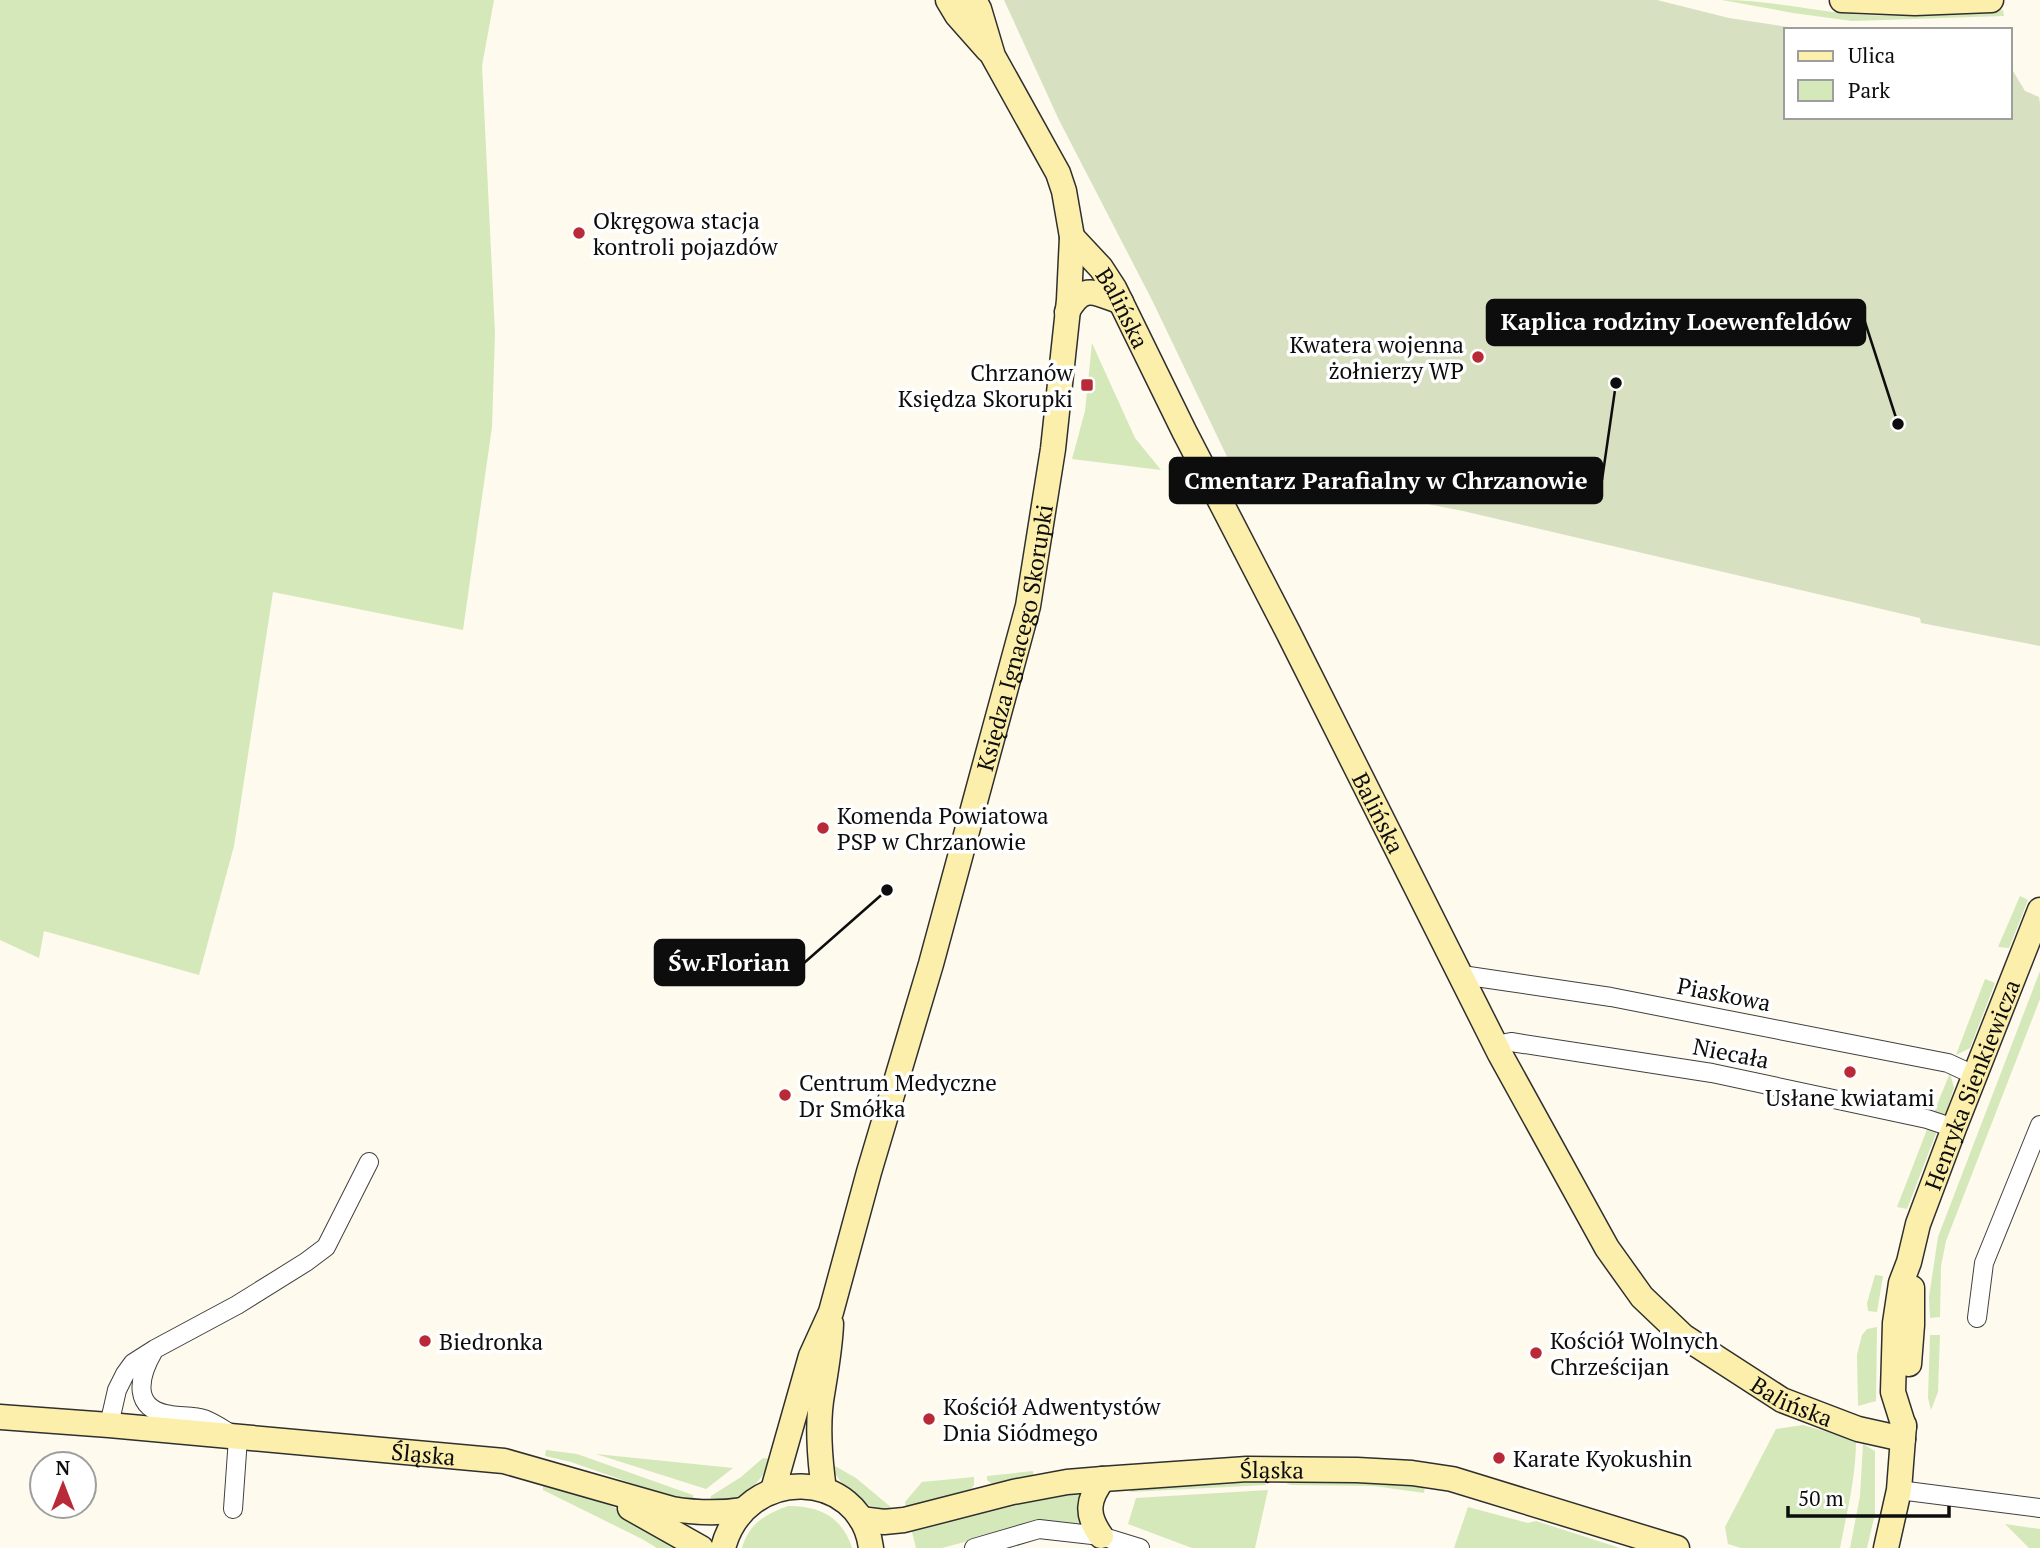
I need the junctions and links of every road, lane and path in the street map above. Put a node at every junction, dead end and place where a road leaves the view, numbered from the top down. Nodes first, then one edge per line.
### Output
1 (948, 0) edge
2 (974, 0) edge
3 (1842, 0) edge
4 (1991, 0) edge
5 (993, 56) junction
6 (1072, 236) junction
7 (1121, 302) junction
8 (1067, 312) junction
9 (2040, 910) edge
10 (1462, 975) junction
11 (1496, 1045) junction
12 (1974, 1075) junction
13 (1954, 1128) junction
14 (2038, 1137) edge
15 (369, 1162) dead end
16 (831, 1312) junction
17 (1977, 1318) dead end
18 (155, 1349) junction
19 (0, 1417) edge
20 (109, 1425) junction
21 (1903, 1433) junction
22 (238, 1438) junction
23 (1102, 1479) junction
24 (773, 1490) junction
25 (824, 1490) junction
26 (1899, 1490) junction
27 (604, 1491) junction
28 (2040, 1508) edge
29 (233, 1509) dead end
30 (742, 1510) junction
31 (861, 1519) junction
32 (1101, 1536) junction
33 (701, 1548) edge
34 (723, 1548) edge
35 (871, 1548) edge
36 (974, 1548) edge
37 (1140, 1548) edge
38 (1677, 1548) edge
39 (1886, 1548) edge

1 - 5 street
2 - 5 street
3 - 4 street
5 - 6 street
6 - 7 street, Balińska
6 - 8 street, Księdza Ignacego Skorupki
7 - 8 street
7 - 10 street, Balińska
8 - 16 street, Księdza Ignacego Skorupki
9 - 12 street, Henryka Sienkiewicza
10 - 11 street, Balińska
10 - 12 street, Piaskowa
11 - 13 street, Niecała
11 - 21 street, Balińska
12 - 13 street, Henryka Sienkiewicza
13 - 21 street, Henryka Sienkiewicza
14 - 17 street
15 - 18 street
16 - 24 street, Księdza Ignacego Skorupki
16 - 25 street, Księdza Ignacego Skorupki
18 - 20 street
18 - 22 street, Śląska
19 - 20 street, Śląska
20 - 22 street, Śląska
21 - 26 street, Henryka Sienkiewicza
22 - 27 street, Śląska
22 - 29 street
23 - 31 street, Śląska
23 - 32 street
23 - 38 street, Śląska
24 - 25 street
24 - 30 street
25 - 31 street
26 - 28 street
26 - 39 street, Henryka Sienkiewicza
27 - 30 street, Śląska
27 - 33 street, Śląska
30 - 34 street
31 - 35 street
32 - 36 street
32 - 37 street

